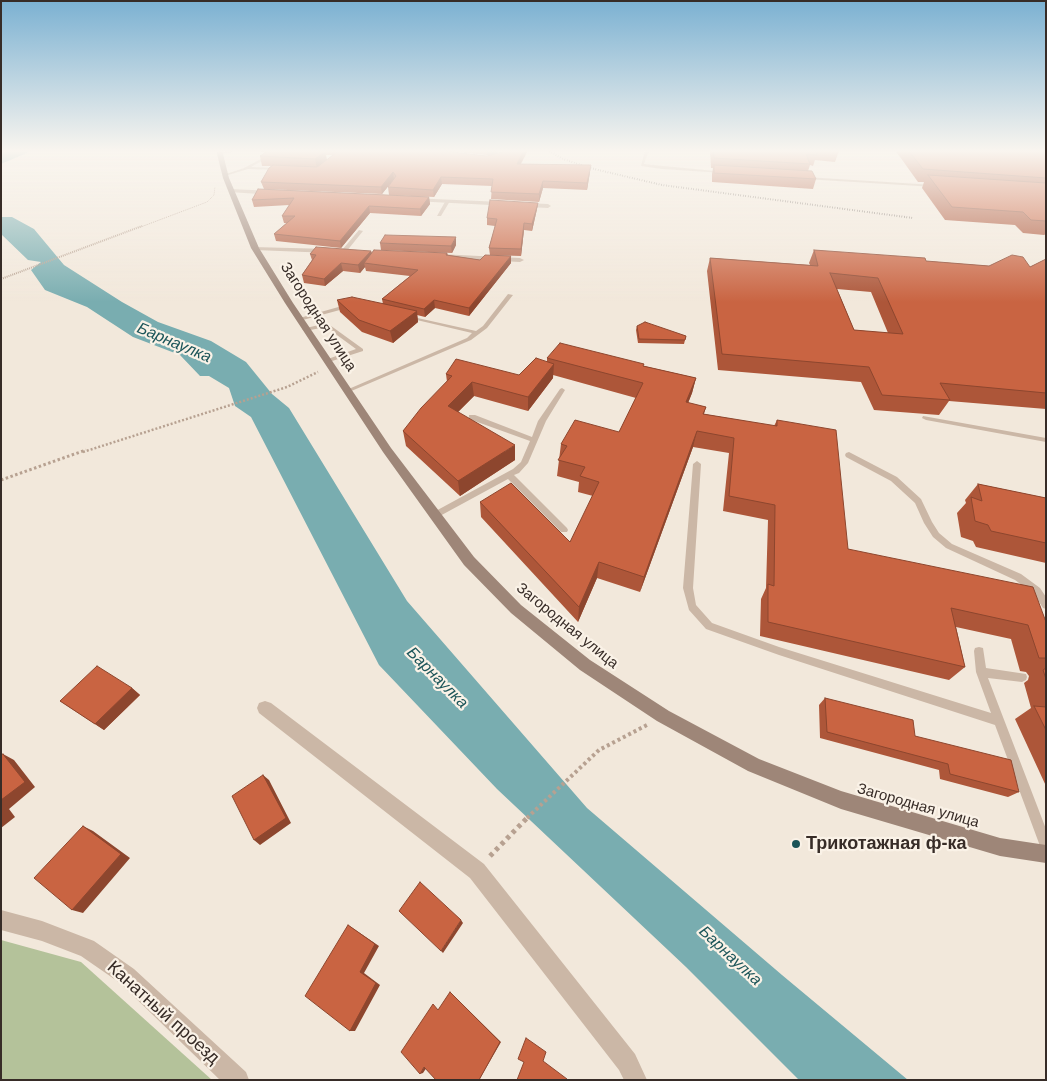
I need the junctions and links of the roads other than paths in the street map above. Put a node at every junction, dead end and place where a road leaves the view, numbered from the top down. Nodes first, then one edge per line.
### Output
1 (235, 200) edge
2 (437, 200) edge
3 (448, 201) junction
4 (548, 206) dead end
5 (439, 214) dead end
6 (361, 231) dead end
7 (255, 248) junction
8 (344, 251) junction
9 (354, 252) edge
10 (432, 256) edge
11 (520, 260) edge
12 (510, 295) dead end
13 (355, 305) edge
14 (397, 314) edge
15 (302, 324) junction
16 (478, 333) junction
17 (328, 364) junction
18 (562, 390) dead end
19 (346, 391) junction
20 (472, 417) dead end
21 (926, 418) edge
22 (533, 440) junction
23 (1046, 440) edge
24 (849, 455) dead end
25 (697, 464) dead end
26 (509, 475) junction
27 (435, 515) junction
28 (564, 530) dead end
29 (1046, 605) edge
30 (979, 651) dead end
31 (981, 672) junction
32 (1022, 677) dead end
33 (264, 708) dead end
34 (998, 721) junction
35 (1046, 846) edge
36 (1046, 854) edge
37 (1, 920) edge
38 (238, 1080) edge
39 (636, 1080) edge

1 - 7 main road, Загородная улица
2 - 3 street
3 - 4 street
3 - 5 lane
6 - 8 lane
7 - 8 street
7 - 15 main road, Загородная улица
8 - 9 street
10 - 11 street
12 - 16 lane
13 - 15 lane
14 - 16 lane
15 - 17 main road, Загородная улица
15 - 17 lane
16 - 19 lane
17 - 19 main road, Загородная улица
18 - 22 lane
19 - 27 main road, Загородная улица
20 - 22 lane
21 - 23 lane
22 - 26 lane
24 - 29 lane
25 - 34 lane
26 - 27 lane
26 - 28 lane
27 - 36 main road, Загородная улица
30 - 31 lane
31 - 32 lane
31 - 34 lane
33 - 39 street
34 - 35 lane
37 - 38 street, Канатный проезд

